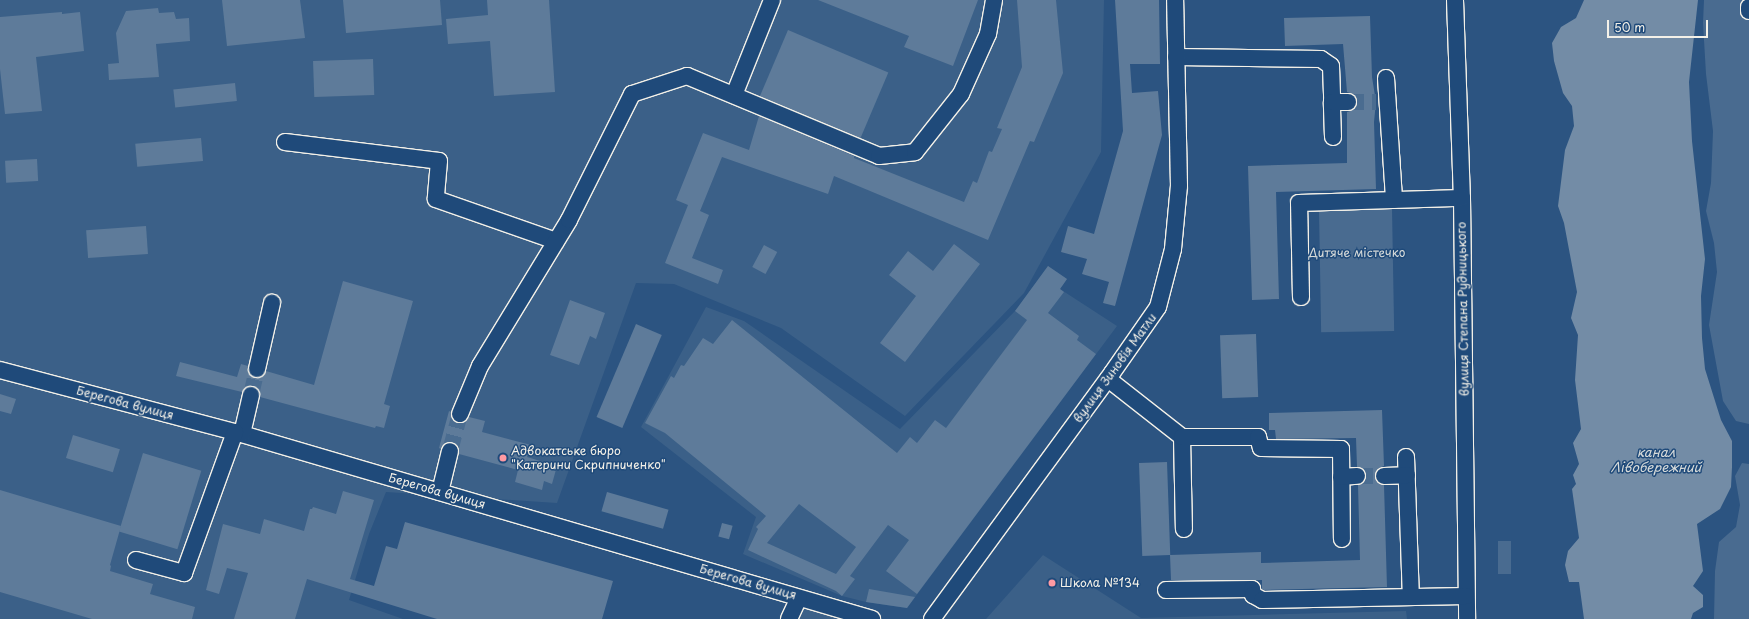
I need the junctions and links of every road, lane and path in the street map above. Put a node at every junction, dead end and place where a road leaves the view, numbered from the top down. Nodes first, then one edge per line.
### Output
1 (772, 0) edge
2 (994, 0) edge
3 (1175, 0) edge
4 (1455, 0) edge
5 (1749, 7) edge
6 (1749, 11) edge
7 (1176, 57) junction
8 (1386, 78) dead end
9 (734, 95) junction
10 (1333, 136) dead end
11 (285, 142) dead end
12 (1462, 198) junction
13 (1394, 200) junction
14 (556, 241) junction
15 (1301, 297) dead end
16 (272, 303) dead end
17 (257, 368) tunnel mouth
18 (0, 370) edge
19 (1108, 379) junction
20 (251, 395) tunnel mouth
21 (460, 414) tunnel mouth
22 (238, 433) junction
23 (1182, 438) junction
24 (450, 451) tunnel mouth
25 (1406, 457) dead end
26 (1407, 475) junction
27 (1384, 476) tunnel mouth
28 (440, 492) junction
29 (1184, 529) dead end
30 (1342, 539) dead end
31 (136, 560) dead end
32 (1166, 590) dead end
33 (1466, 596) junction
34 (1411, 597) junction
35 (799, 598) junction
36 (789, 619) edge
37 (872, 619) edge
38 (932, 619) edge
39 (1467, 619) edge

1 - 9 street
2 - 9 street
3 - 7 street, вулиця Зиновія Матли
4 - 12 street, вулиця Степана Рудницького
5 - 6 street
7 - 10 street
7 - 19 street, вулиця Зиновія Матли
8 - 13 street
9 - 14 street
11 - 14 street
12 - 13 street
12 - 33 street, вулиця Степана Рудницького
13 - 15 street
14 - 21 street
16 - 17 street
18 - 22 street, Берегова вулиця
19 - 23 street
19 - 38 street, вулиця Зиновія Матли
20 - 22 street
22 - 28 street, Берегова вулиця
22 - 31 street
23 - 29 street
23 - 30 street
24 - 28 street
25 - 26 street
26 - 27 street
26 - 34 street
28 - 35 street, Берегова вулиця
32 - 34 street
33 - 34 street
33 - 39 street, вулиця Степана Рудницького
35 - 36 street
35 - 37 street, Берегова вулиця

